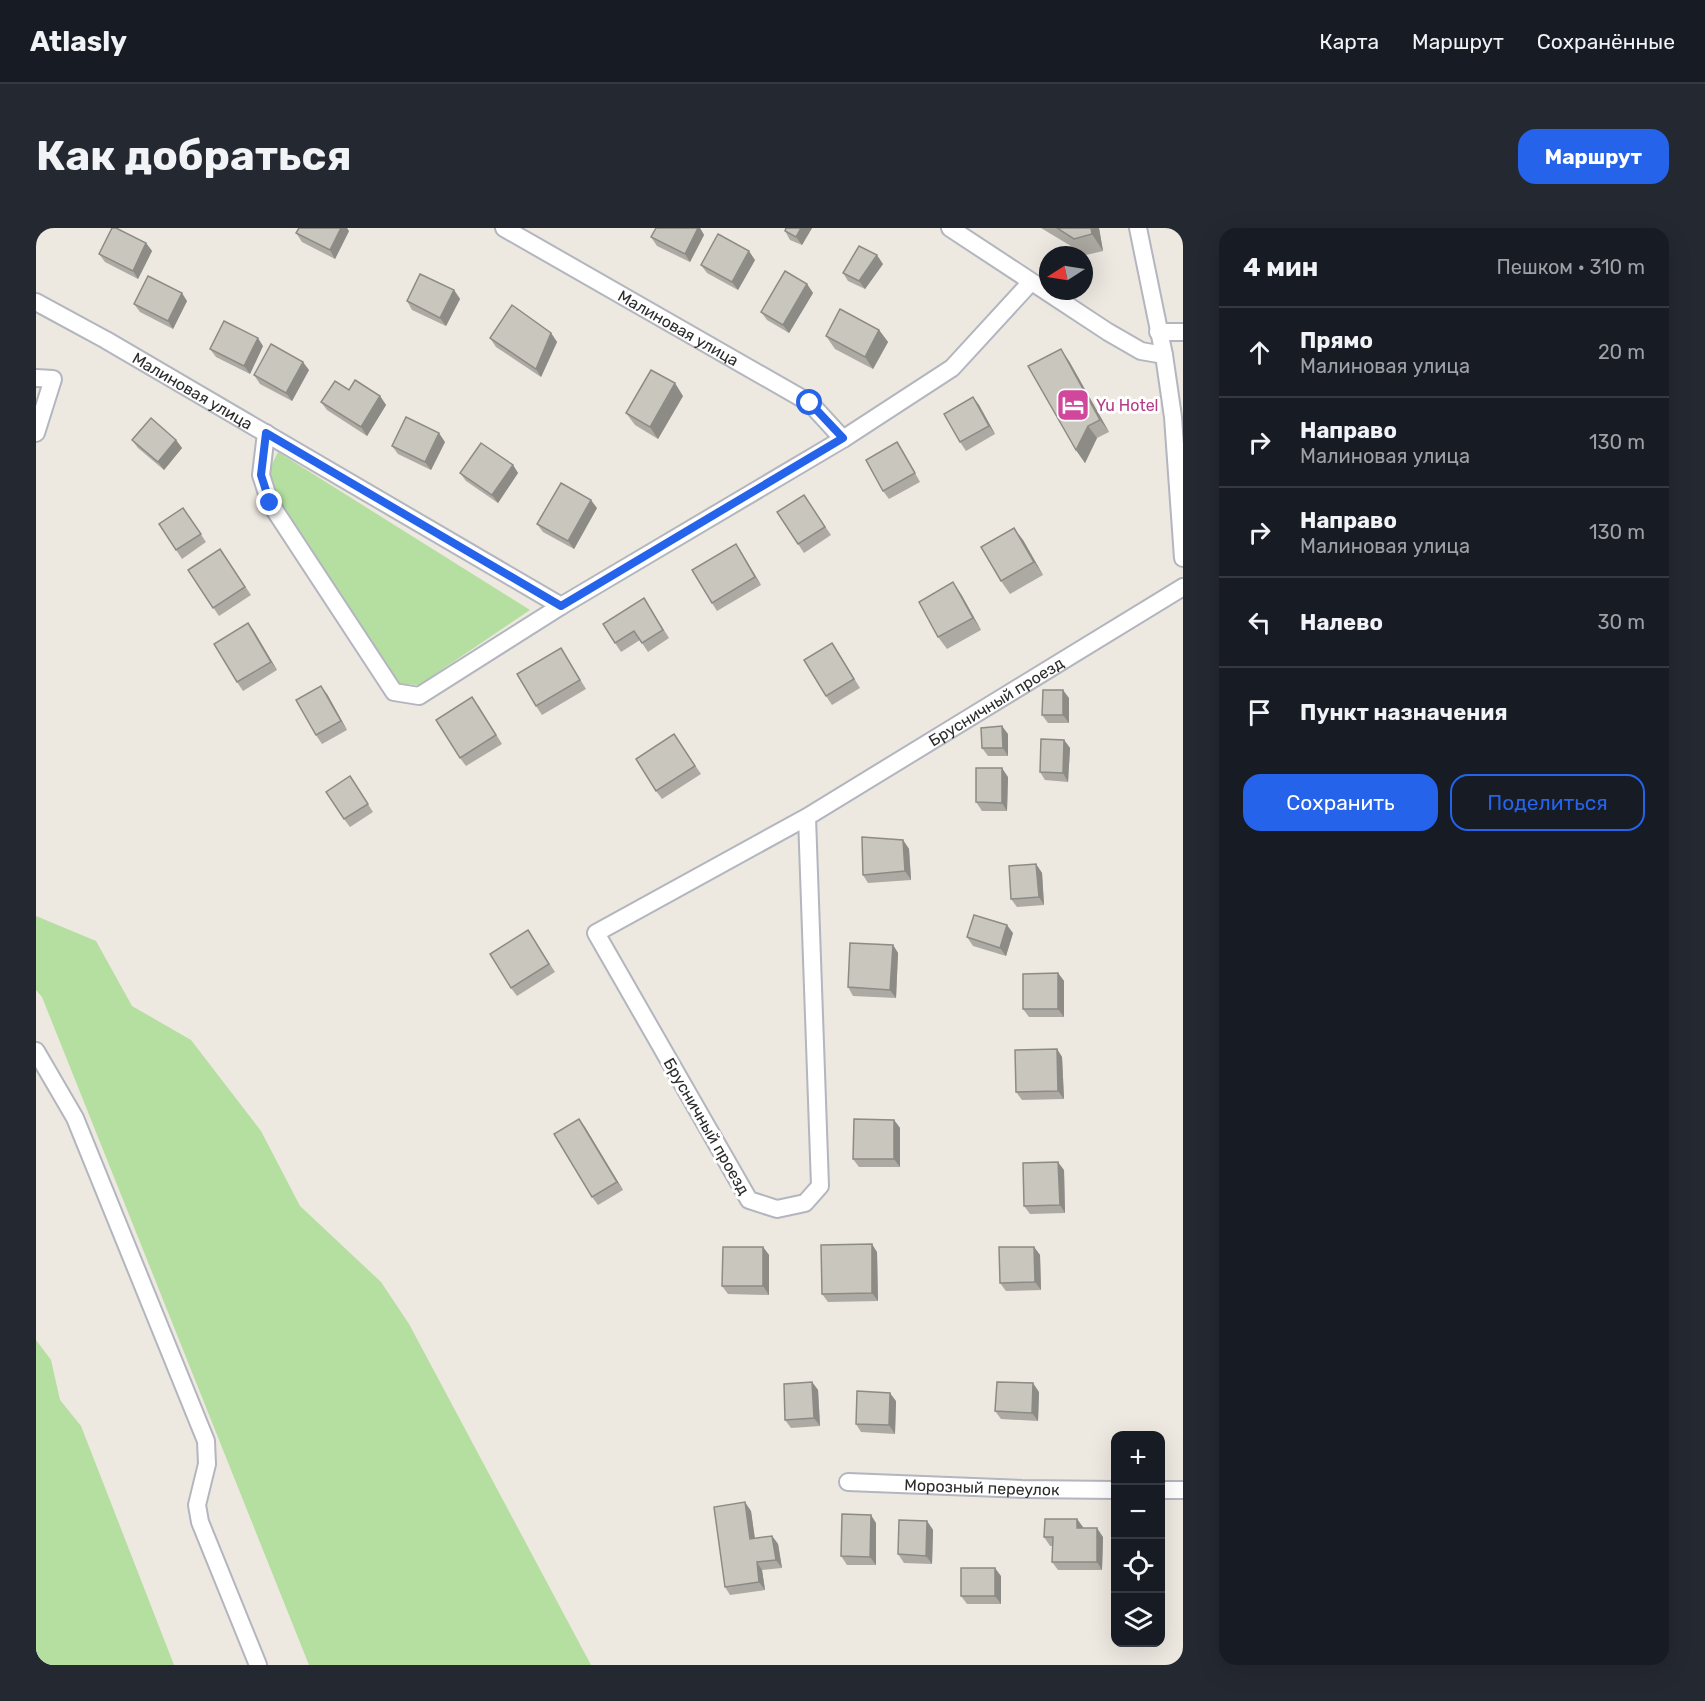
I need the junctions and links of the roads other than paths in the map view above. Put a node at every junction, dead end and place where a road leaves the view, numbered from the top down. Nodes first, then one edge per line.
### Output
1 (504, 228) edge
2 (950, 228) edge
3 (1138, 228) edge
4 (1031, 282) junction
5 (36, 302) edge
6 (1158, 332) junction
7 (1183, 332) edge
8 (1164, 356) junction
9 (36, 378) edge
10 (36, 433) edge
11 (266, 433) junction
12 (843, 438) junction
13 (1183, 544) edge
14 (1183, 558) edge
15 (1183, 587) edge
16 (561, 606) junction
17 (807, 817) junction
18 (36, 1051) edge
19 (848, 1482) dead end
20 (1111, 1490) edge
21 (1165, 1490) edge
22 (1183, 1490) edge
23 (258, 1665) edge

1 - 12 street, Малиновая улица
2 - 4 street
3 - 6 street
4 - 8 street
4 - 12 street
5 - 11 street, Малиновая улица
6 - 7 street
6 - 8 street
8 - 13 street
9 - 10 street
11 - 16 street, Малиновая улица
11 - 16 street
12 - 16 street
13 - 14 street
15 - 17 street, Брусничный проезд
17 - 17 street, Брусничный проезд
18 - 23 street
19 - 20 street, Морозный переулок
21 - 22 street

